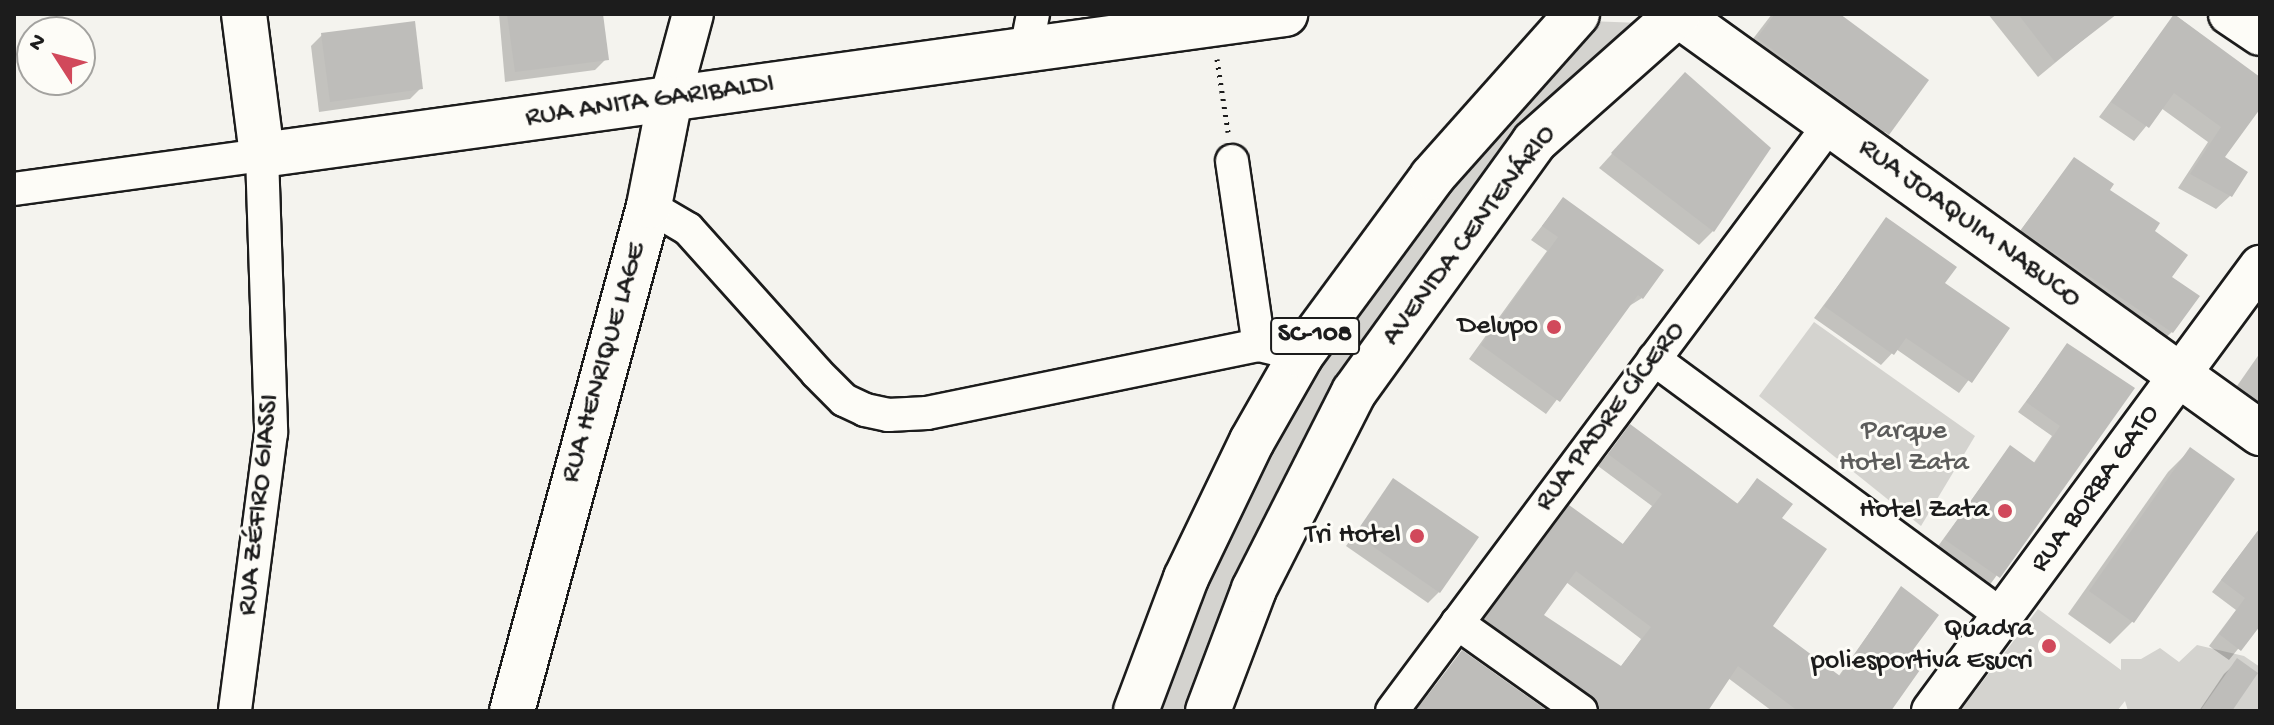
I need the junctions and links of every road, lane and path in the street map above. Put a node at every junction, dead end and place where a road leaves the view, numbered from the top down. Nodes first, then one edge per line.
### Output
1 (244, 14) edge
2 (693, 14) edge
3 (1285, 14) edge
4 (1577, 14) edge
5 (1678, 14) edge
6 (2229, 14) edge
7 (1191, 22) edge
8 (1030, 32) edge
9 (2260, 35) edge
10 (670, 99) junction
11 (1830, 124) junction
12 (262, 155) junction
13 (1232, 161) joint
14 (14, 189) edge
15 (649, 206) junction
16 (2260, 266) edge
17 (1259, 345) junction
18 (1301, 355) junction
19 (1654, 359) junction
20 (2179, 375) junction
21 (2260, 433) edge
22 (2003, 616) junction
23 (1457, 623) junction
24 (517, 710) edge
25 (235, 711) edge
26 (1136, 711) edge
27 (1208, 711) edge
28 (1392, 711) edge
29 (1581, 711) edge
30 (1932, 711) edge

1 - 12 main road
2 - 10 street, RUA HENRIQUE LAGE
3 - 7 main road, RUA ANITA GARIBALDI
4 - 18 main road, SC-108
5 - 11 main road, RUA JOAQUIM NABUCO
5 - 27 main road, AVENIDA CENTENÁRIO
6 - 9 street
7 - 8 main road, RUA ANITA GARIBALDI
7 - 13 path
8 - 10 main road, RUA ANITA GARIBALDI
10 - 12 main road, RUA ANITA GARIBALDI
10 - 15 main road, RUA HENRIQUE LAGE
11 - 19 street, RUA PADRE CÍCERO
11 - 20 main road, RUA JOAQUIM NABUCO
12 - 14 street, RUA ANITA GARIBALDI
12 - 25 street, RUA ZÉFIRO GIASSI
13 - 17 street
15 - 17 street
15 - 24 main road, RUA HENRIQUE LAGE
16 - 20 street, RUA BORBA GATO
17 - 18 street
18 - 26 main road, SC-108
19 - 22 street
19 - 23 street, RUA PADRE CÍCERO
20 - 21 main road, RUA JOAQUIM NABUCO
20 - 22 street, RUA BORBA GATO
22 - 30 street, RUA BORBA GATO
23 - 28 street, RUA PADRE CÍCERO
23 - 29 street

